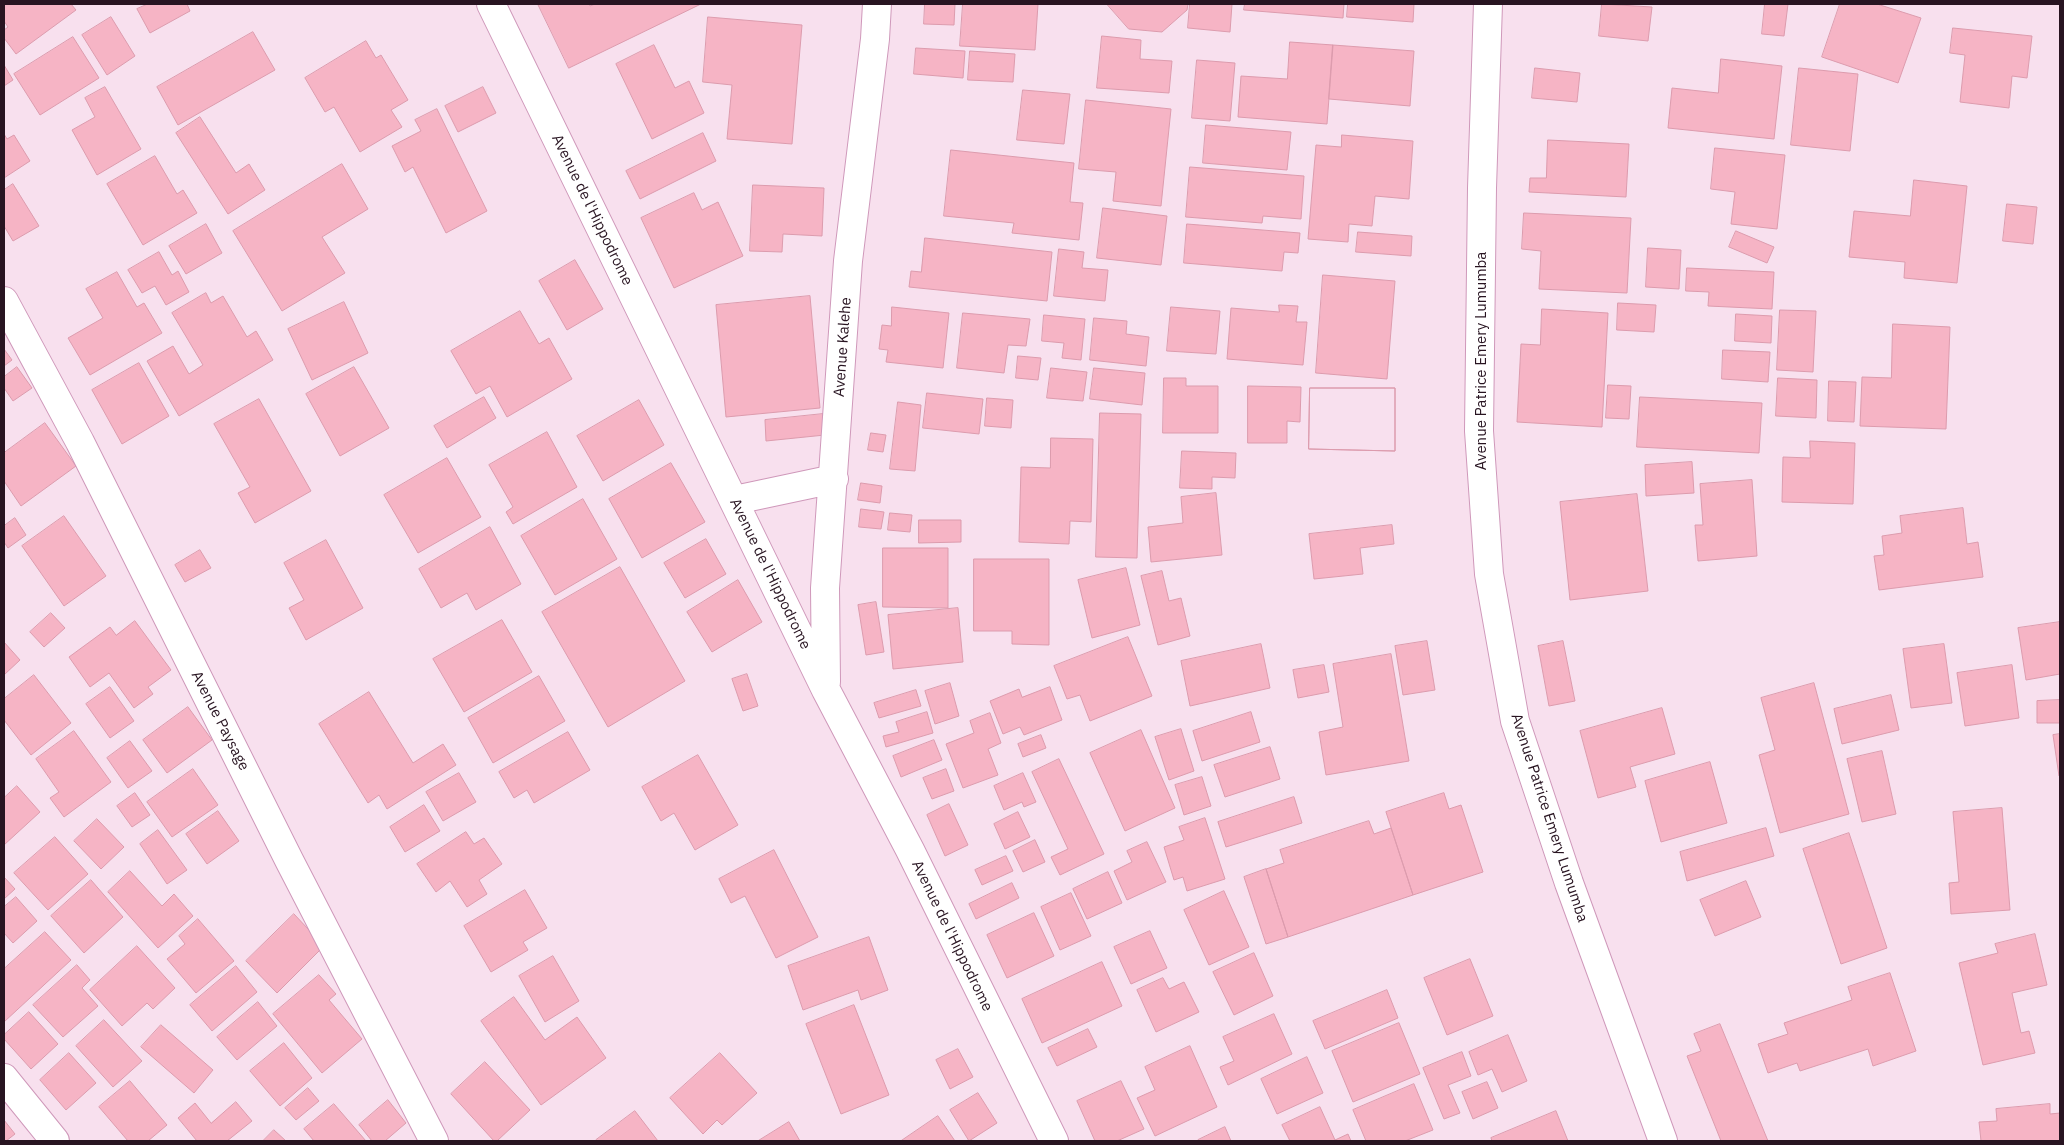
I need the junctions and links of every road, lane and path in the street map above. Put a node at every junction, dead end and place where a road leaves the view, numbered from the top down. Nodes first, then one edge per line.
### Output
1 (491, 4) edge
2 (877, 4) edge
3 (1488, 4) edge
4 (4, 301) edge
5 (834, 479) junction
6 (735, 500) junction
7 (826, 690) junction
8 (4, 1078) edge
9 (55, 1141) edge
10 (434, 1141) edge
11 (1054, 1141) edge
12 (1663, 1141) edge

1 - 6 street, Avenue de l'Hippodrome
2 - 5 street, Avenue Kalehe
3 - 12 street, Avenue Patrice Emery Lumumba
4 - 10 street, Avenue Paysage
5 - 6 street
5 - 7 street, Avenue Kalehe
6 - 7 street, Avenue de l'Hippodrome
7 - 11 street, Avenue de l'Hippodrome
8 - 9 street

